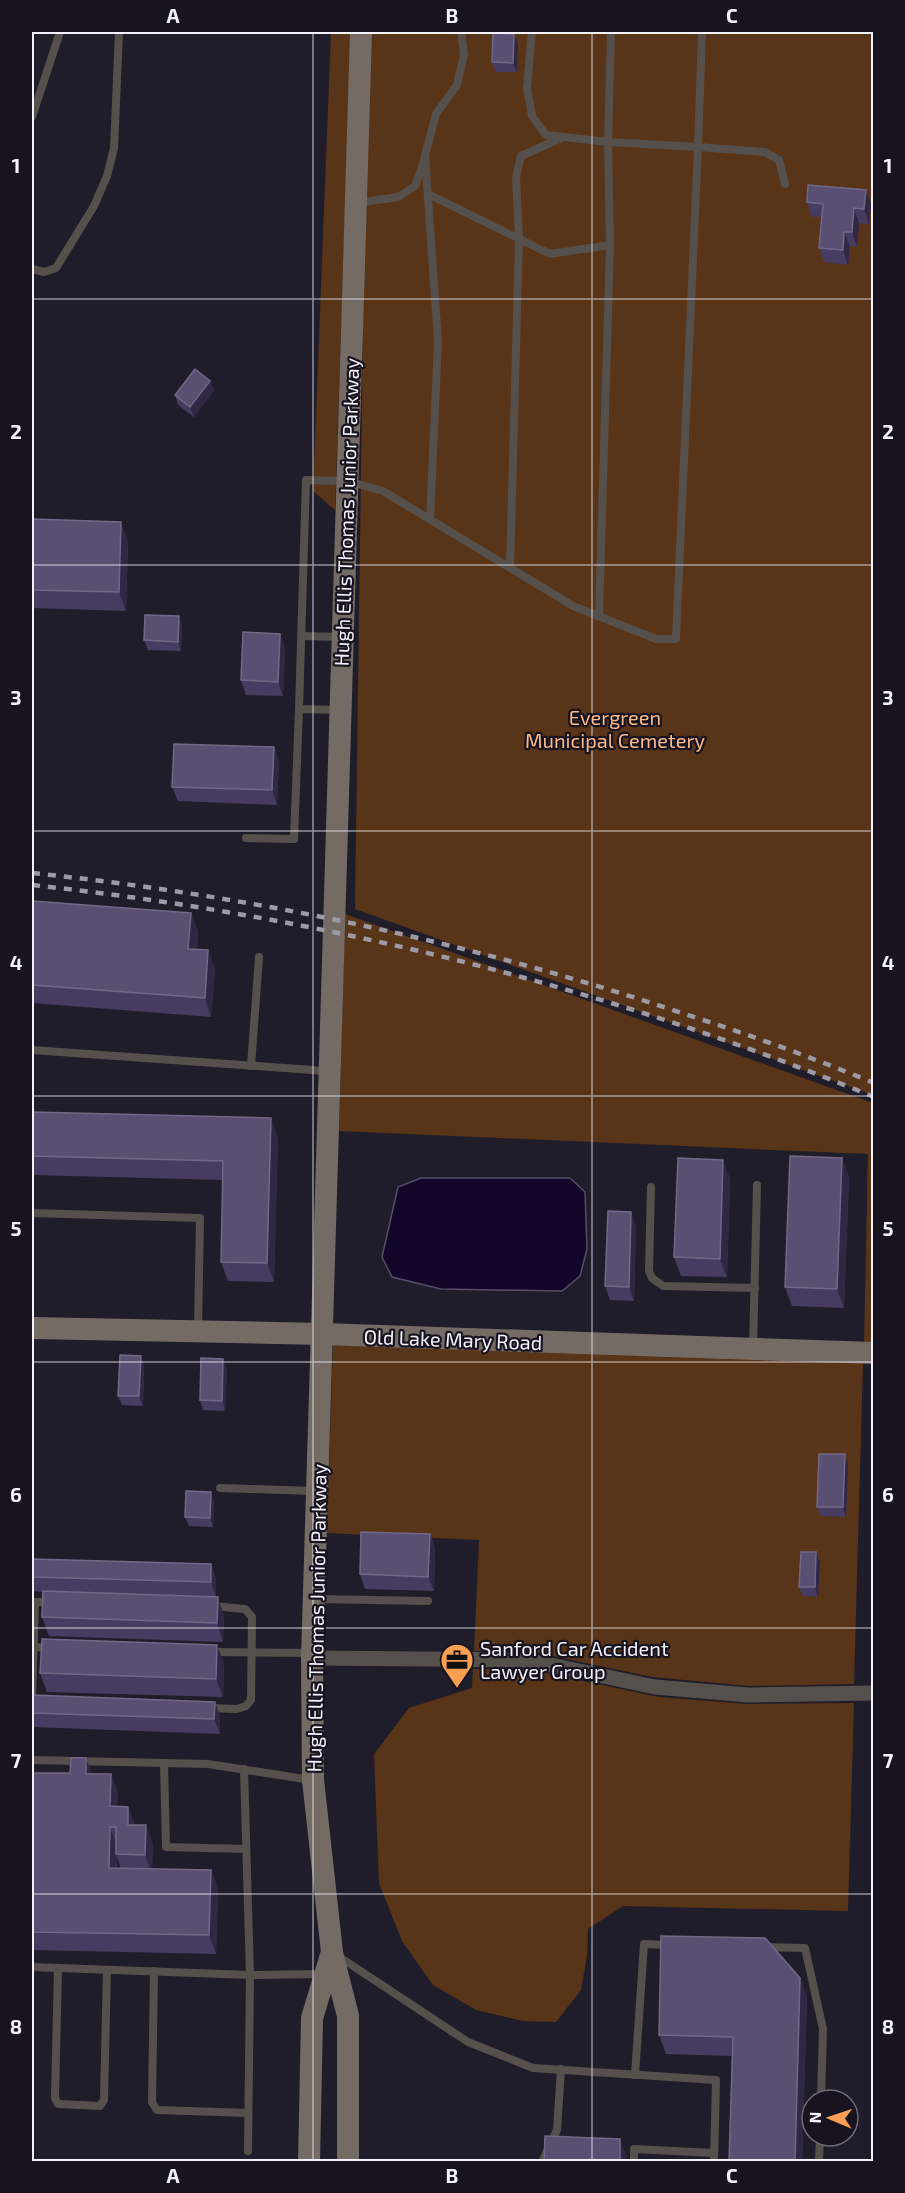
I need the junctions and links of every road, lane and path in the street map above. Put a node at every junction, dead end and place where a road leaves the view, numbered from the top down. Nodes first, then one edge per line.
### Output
1 (60, 32) edge
2 (120, 32) edge
3 (361, 32) edge
4 (461, 32) edge
5 (532, 32) edge
6 (611, 32) edge
7 (702, 32) edge
8 (32, 117) edge
9 (563, 137) junction
10 (608, 142) junction
11 (698, 147) junction
12 (425, 155) junction
13 (785, 184) dead end
14 (428, 194) junction
15 (356, 203) junction
16 (519, 239) junction
17 (610, 245) junction
18 (32, 269) edge
19 (347, 481) junction
20 (430, 519) junction
21 (510, 568) junction
22 (599, 617) junction
23 (302, 636) junction
24 (342, 637) junction
25 (299, 709) junction
26 (340, 710) junction
27 (246, 838) dead end
28 (259, 957) dead end
29 (32, 1050) edge
30 (251, 1066) junction
31 (330, 1071) junction
32 (757, 1185) dead end
33 (651, 1187) dead end
34 (32, 1213) edge
35 (755, 1288) junction
36 (32, 1328) edge
37 (198, 1331) junction
38 (323, 1334) junction
39 (753, 1349) junction
40 (873, 1353) edge
41 (220, 1488) dead end
42 (318, 1492) junction
43 (315, 1599) junction
44 (428, 1601) dead end
45 (33, 1602) edge
46 (58, 1602) edge
47 (208, 1606) edge
48 (33, 1648) edge
49 (57, 1648) edge
50 (206, 1652) edge
51 (252, 1653) junction
52 (313, 1655) junction
53 (873, 1693) edge
54 (32, 1698) edge
55 (32, 1703) edge
56 (43, 1703) edge
57 (201, 1708) edge
58 (32, 1760) edge
59 (164, 1763) junction
60 (244, 1769) junction
61 (313, 1780) junction
62 (246, 1849) junction
63 (678, 1945) edge
64 (759, 1947) edge
65 (332, 1966) junction
66 (32, 1967) edge
67 (58, 1968) junction
68 (107, 1970) junction
69 (154, 1971) junction
70 (250, 1975) junction
71 (561, 2069) junction
72 (635, 2075) junction
73 (821, 2088) edge
74 (248, 2113) junction
75 (549, 2144) junction
76 (561, 2145) edge
77 (248, 2151) dead end
78 (714, 2157) edge
79 (309, 2162) edge
80 (348, 2162) edge
81 (542, 2162) edge
82 (634, 2162) edge

1 - 8 lane
2 - 18 lane
3 - 15 main road, Hugh Ellis Thomas Junior Parkway
4 - 12 lane
5 - 9 lane
6 - 10 lane
7 - 11 lane
9 - 10 lane
9 - 16 lane
10 - 11 lane
10 - 17 lane
11 - 13 lane
11 - 22 lane
12 - 14 lane
12 - 15 lane
14 - 16 lane
14 - 20 lane
15 - 19 main road, Hugh Ellis Thomas Junior Parkway
16 - 17 lane
16 - 21 lane
17 - 22 lane
19 - 20 lane
19 - 23 lane
19 - 24 main road, Hugh Ellis Thomas Junior Parkway
20 - 21 lane
21 - 22 lane
23 - 24 lane
23 - 25 lane
24 - 26 main road, Hugh Ellis Thomas Junior Parkway
25 - 26 lane
25 - 27 lane
26 - 31 main road, Hugh Ellis Thomas Junior Parkway
28 - 30 lane
29 - 30 lane
30 - 31 lane
31 - 38 main road, Hugh Ellis Thomas Junior Parkway
32 - 35 lane
33 - 35 lane
34 - 37 lane
35 - 39 lane
36 - 37 main road, Old Lake Mary Road
37 - 38 main road, Old Lake Mary Road
38 - 39 main road, Old Lake Mary Road
38 - 42 main road, Hugh Ellis Thomas Junior Parkway
39 - 40 main road, Old Lake Mary Road
41 - 42 lane
42 - 43 main road, Hugh Ellis Thomas Junior Parkway
43 - 44 lane
43 - 52 main road, Hugh Ellis Thomas Junior Parkway
45 - 46 lane
45 - 48 lane
47 - 51 lane
48 - 49 lane
48 - 54 lane
50 - 51 lane
51 - 52 lane
51 - 57 lane
52 - 53 street
52 - 61 main road, Hugh Ellis Thomas Junior Parkway
55 - 56 lane
58 - 59 lane
59 - 60 lane
59 - 62 lane
60 - 61 lane
60 - 62 lane
61 - 65 main road, Hugh Ellis Thomas Junior Parkway
62 - 70 lane
63 - 72 lane
64 - 73 lane
65 - 70 lane
65 - 71 lane
65 - 79 main road, Hugh Ellis Thomas Junior Parkway
65 - 80 main road
66 - 67 lane
67 - 68 lane
67 - 68 lane
68 - 69 lane
69 - 70 lane
69 - 74 lane
70 - 74 lane
71 - 72 lane
71 - 75 lane
72 - 78 lane
74 - 77 lane
75 - 76 lane
75 - 81 lane
78 - 82 lane

